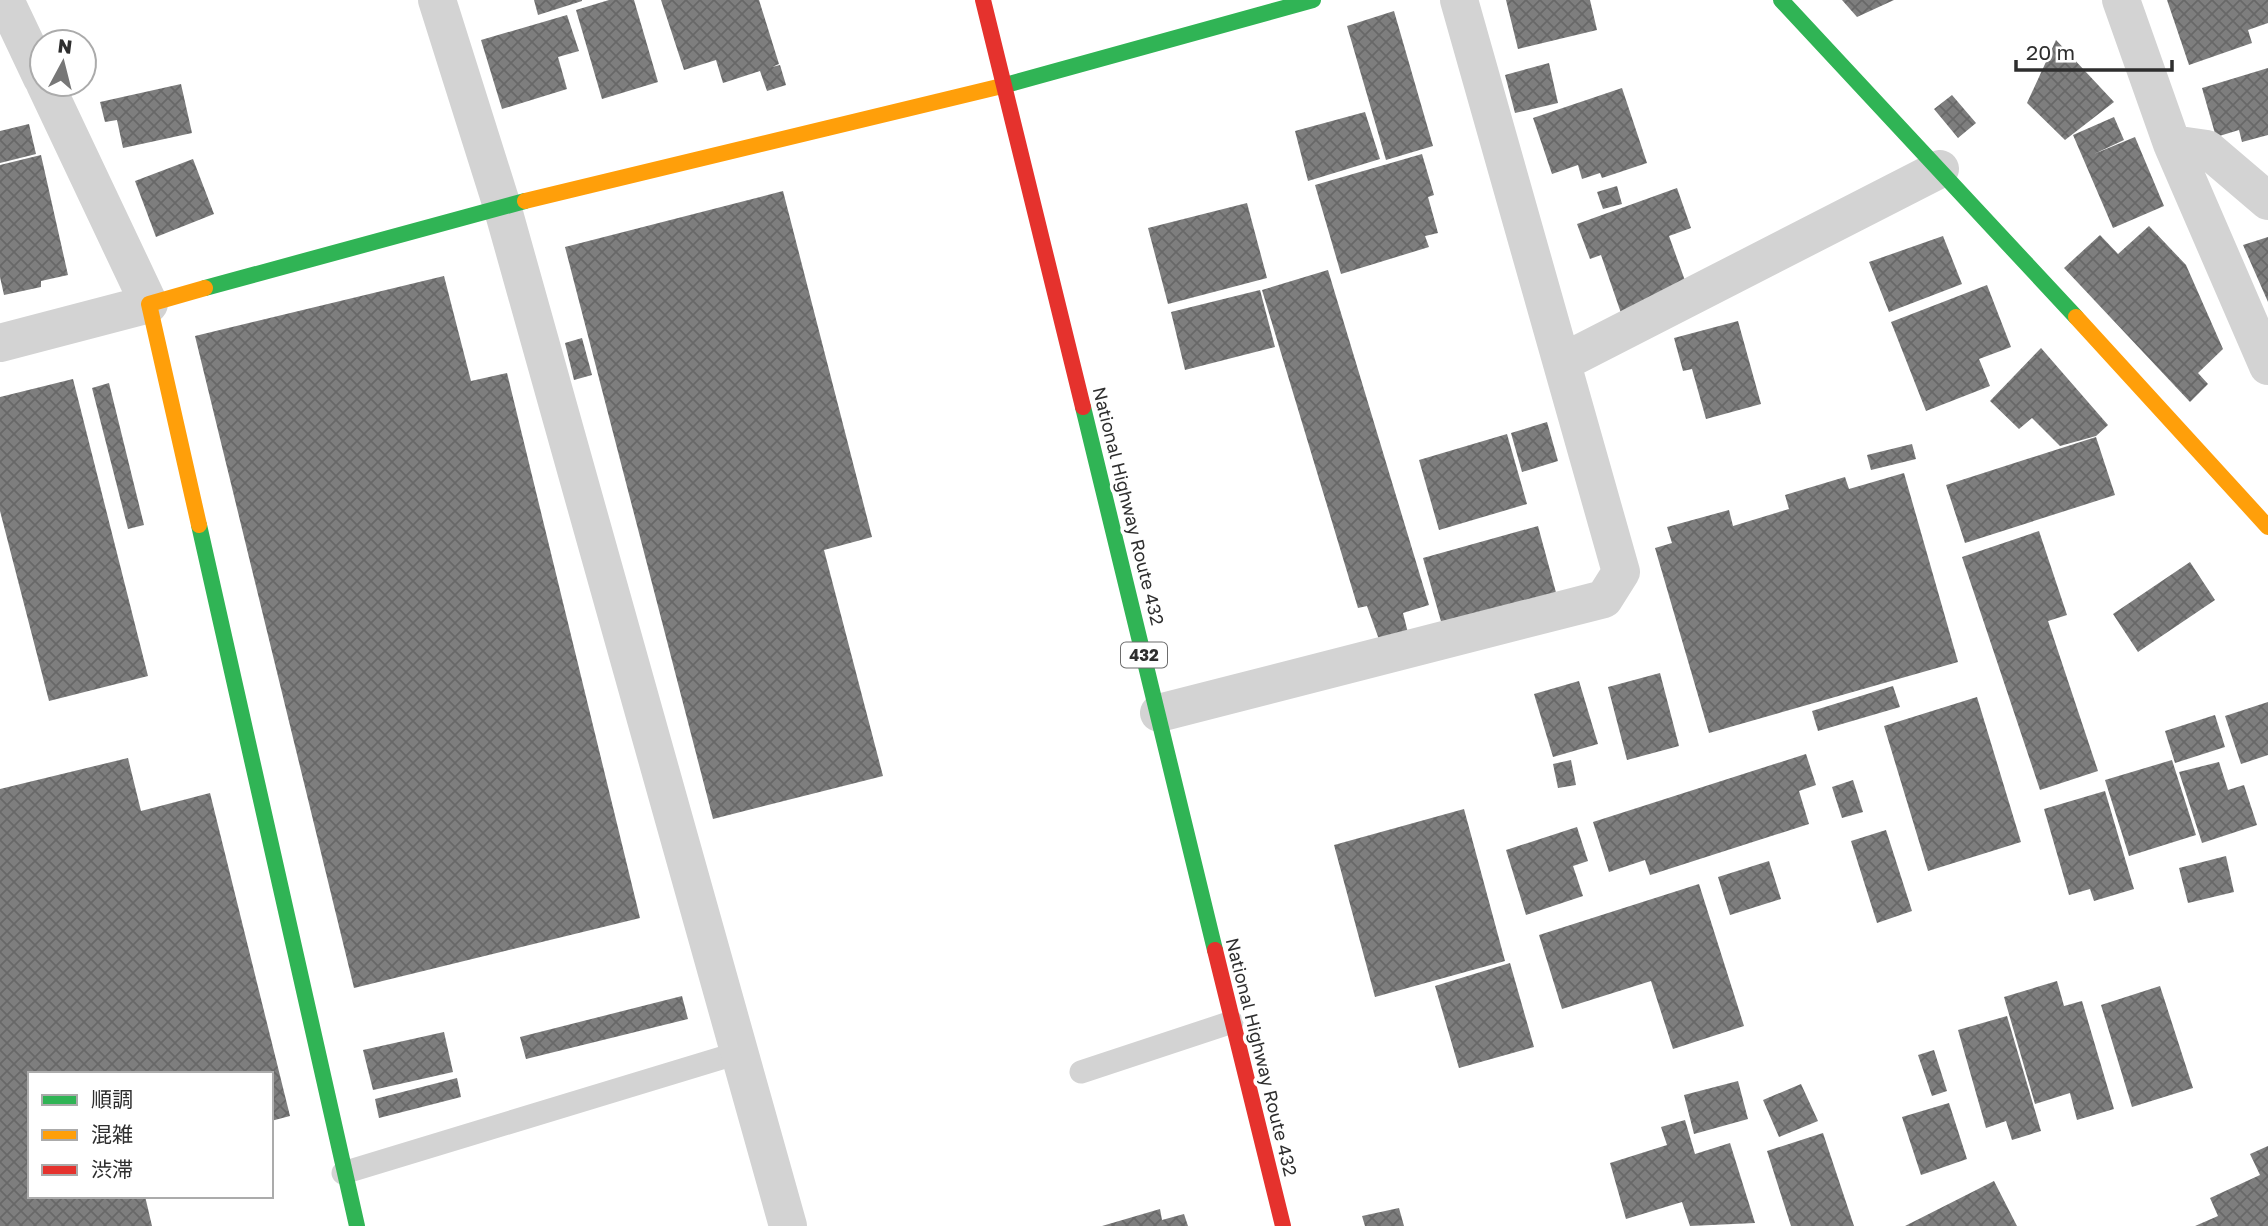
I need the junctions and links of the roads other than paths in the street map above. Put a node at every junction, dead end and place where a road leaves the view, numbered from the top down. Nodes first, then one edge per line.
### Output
1 (5, 0) edge
2 (437, 0) edge
3 (984, 0) edge
4 (1313, 0) edge
5 (1459, 0) edge
6 (1781, 0) edge
7 (2121, 0) edge
8 (28, 48) edge
9 (1005, 85) junction
10 (52, 98) edge
11 (2172, 144) junction
12 (1940, 169) junction
13 (2268, 201) edge
14 (502, 206) junction
15 (149, 304) junction
16 (0, 343) edge
17 (1563, 362) junction
18 (2268, 366) edge
19 (2268, 527) edge
20 (1158, 713) junction
21 (1232, 1022) junction
22 (738, 1053) junction
23 (1081, 1072) dead end
24 (343, 1173) junction
25 (357, 1226) edge
26 (788, 1226) edge
27 (1283, 1226) edge

1 - 8 street
2 - 14 street
3 - 9 main road, National Highway Route 432 / 432
4 - 9 main road
5 - 17 street
6 - 12 main road
7 - 11 street
9 - 14 main road
9 - 20 main road, National Highway Route 432 / 432
10 - 15 street
11 - 13 street
11 - 18 street
12 - 17 street
12 - 19 main road
14 - 15 main road
14 - 22 street
15 - 16 street
15 - 24 main road
17 - 20 street
20 - 21 main road, National Highway Route 432 / 432
21 - 23 lane
21 - 27 main road, National Highway Route 432 / 432
22 - 24 lane
22 - 26 street
24 - 25 main road

